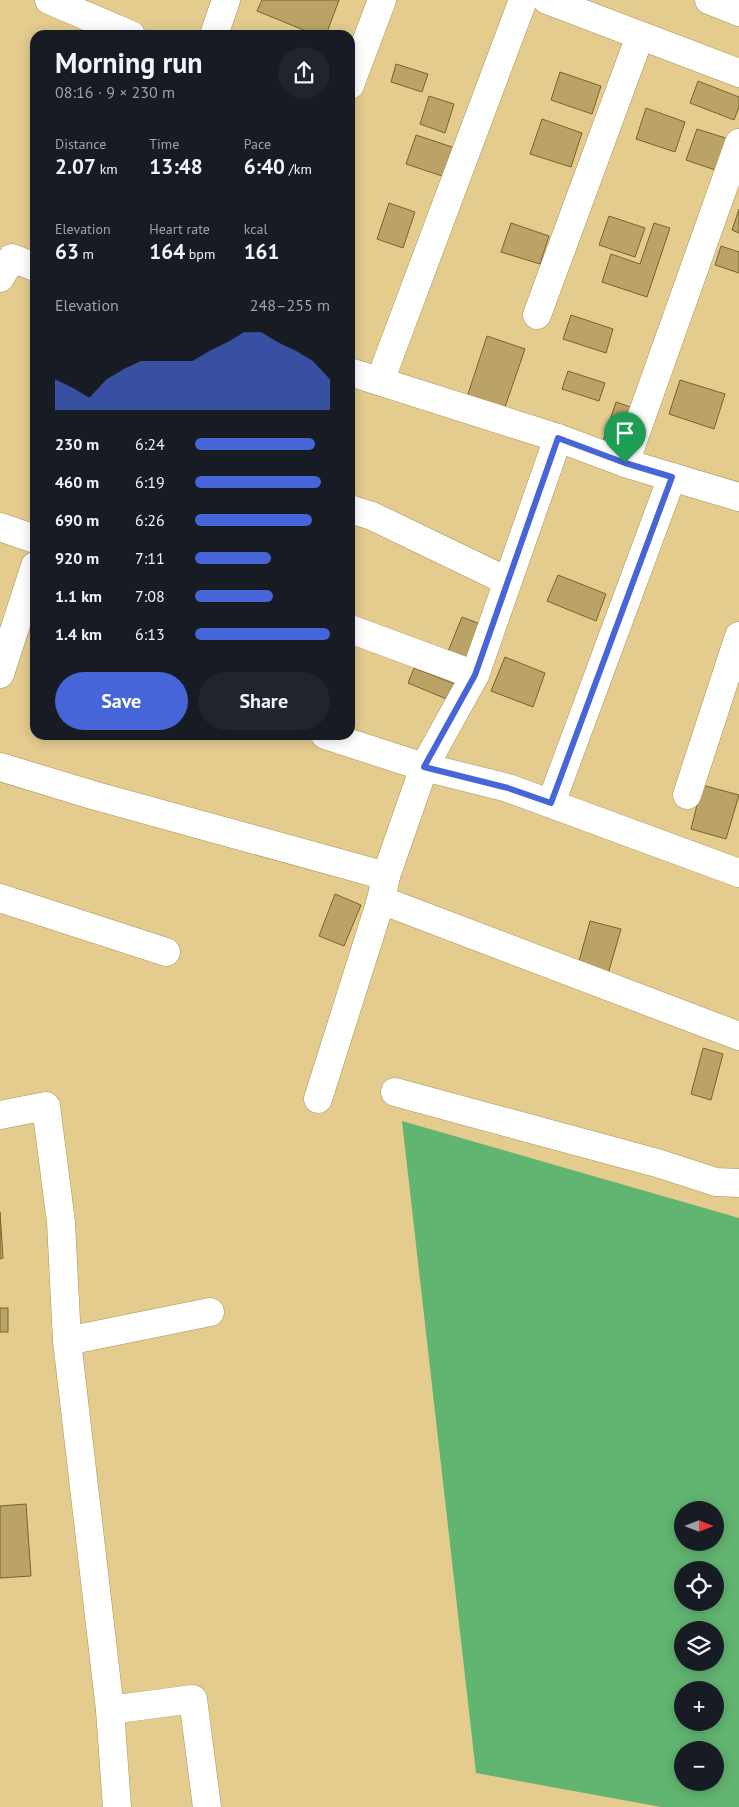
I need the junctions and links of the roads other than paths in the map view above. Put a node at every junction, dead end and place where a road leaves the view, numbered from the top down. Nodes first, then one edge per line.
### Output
1 (50, 0) edge
2 (226, 0) edge
3 (382, 0) edge
4 (523, 0) edge
5 (548, 0) edge
6 (709, 0) edge
7 (739, 12) edge
8 (119, 30) edge
9 (216, 30) edge
10 (640, 36) junction
11 (355, 72) edge
12 (739, 72) edge
13 (739, 143) edge
14 (30, 265) edge
15 (0, 278) edge
16 (537, 315) dead end
17 (355, 374) edge
18 (380, 381) junction
19 (558, 438) junction
20 (625, 463) junction
21 (672, 477) junction
22 (739, 497) edge
23 (355, 511) edge
24 (0, 527) edge
25 (30, 537) edge
26 (507, 581) junction
27 (30, 599) edge
28 (355, 631) edge
29 (739, 636) edge
30 (24, 638) edge
31 (0, 674) edge
32 (475, 675) junction
33 (340, 740) edge
34 (0, 767) edge
35 (424, 767) junction
36 (687, 794) dead end
37 (551, 803) junction
38 (739, 873) edge
39 (383, 888) junction
40 (0, 898) edge
41 (166, 952) dead end
42 (739, 1036) edge
43 (395, 1092) dead end
44 (318, 1099) dead end
45 (0, 1115) edge
46 (739, 1183) edge
47 (210, 1312) dead end
48 (67, 1341) junction
49 (110, 1710) junction
50 (117, 1807) edge
51 (207, 1807) edge

1 - 8 street
2 - 9 street
3 - 11 street
4 - 18 street
5 - 10 street
6 - 7 street
10 - 12 street
10 - 16 street
13 - 20 street
14 - 15 street
17 - 18 street
18 - 19 street
19 - 20 street
19 - 26 street
20 - 21 street
21 - 22 street
21 - 37 street
23 - 26 street
24 - 25 street
26 - 32 street
27 - 30 street
28 - 32 street
29 - 36 street
30 - 31 street
32 - 35 street
33 - 35 street
34 - 39 street
35 - 37 street
35 - 39 street
37 - 38 street
39 - 42 street
39 - 44 street
40 - 41 street
43 - 46 street
45 - 48 street
47 - 48 street
48 - 49 street
49 - 50 street
49 - 51 street

